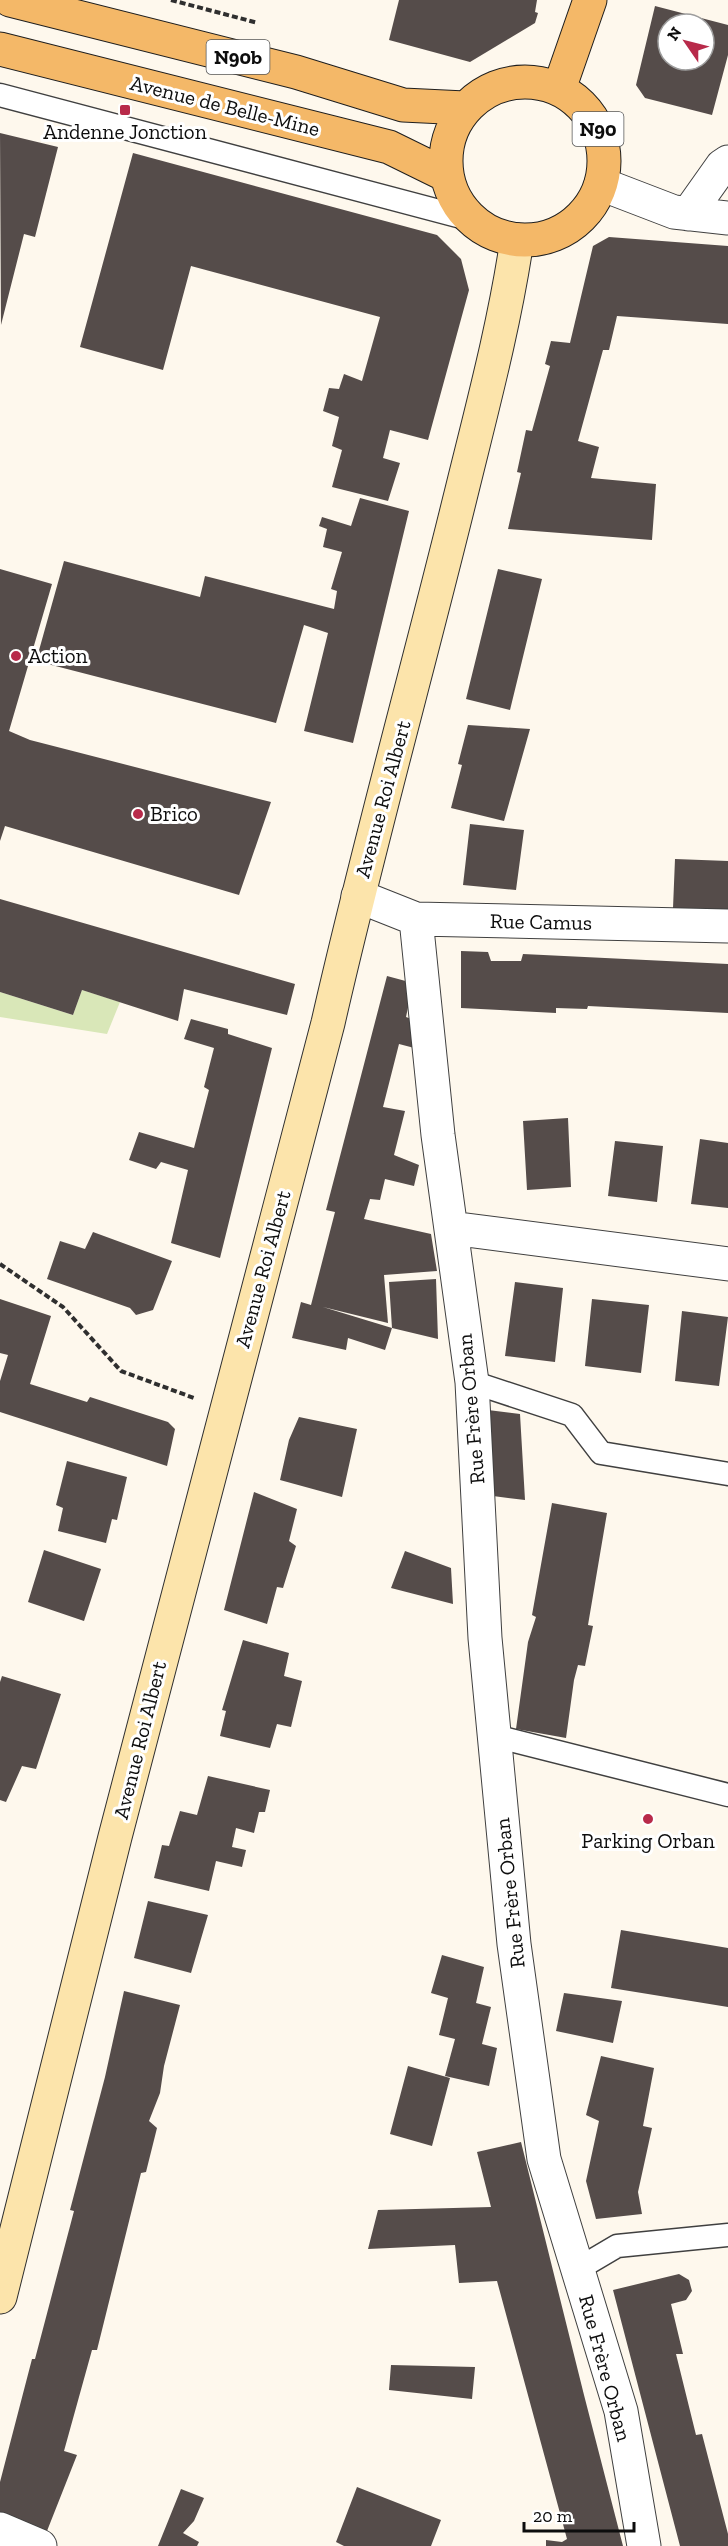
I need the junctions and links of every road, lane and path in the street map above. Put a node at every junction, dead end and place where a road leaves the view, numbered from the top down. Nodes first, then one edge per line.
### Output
1 (10, 0) edge
2 (171, 0) edge
3 (590, 0) edge
4 (268, 26) dead end
5 (0, 49) edge
6 (560, 90) junction
7 (0, 95) edge
8 (465, 108) junction
9 (728, 162) edge
10 (446, 175) junction
11 (601, 184) junction
12 (688, 214) junction
13 (728, 218) edge
14 (469, 219) junction
15 (517, 240) junction
16 (358, 896) junction
17 (416, 919) junction
18 (728, 926) edge
19 (451, 1228) junction
20 (0, 1264) edge
21 (728, 1264) edge
22 (472, 1382) junction
23 (226, 1409) junction
24 (728, 1474) edge
25 (495, 1737) junction
26 (728, 1795) edge
27 (728, 2235) edge
28 (578, 2269) junction
29 (0, 2297) edge
30 (0, 2529) edge
31 (40, 2546) edge
32 (644, 2546) edge

1 - 8 main road, N90b
2 - 4 path
3 - 6 main road, N90
5 - 10 main road, Avenue de Belle-Mine / N90b
6 - 8 main road, N90
6 - 11 main road, N90
7 - 14 lane
8 - 10 main road, N90
9 - 12 street
10 - 14 main road, N90
11 - 12 street
11 - 15 main road, N90
12 - 13 street
14 - 15 main road, N90
15 - 16 main road, Avenue Roi Albert
16 - 17 street, Rue Camus
16 - 23 main road, Avenue Roi Albert
17 - 18 street, Rue Camus
17 - 19 street, Rue Frère Orban
19 - 21 street
19 - 22 street, Rue Frère Orban
20 - 23 path
22 - 24 lane
22 - 25 street, Rue Frère Orban
23 - 29 main road, Avenue Roi Albert
25 - 26 lane
25 - 28 street, Rue Frère Orban
27 - 28 lane
28 - 32 street, Rue Frère Orban
30 - 31 street

